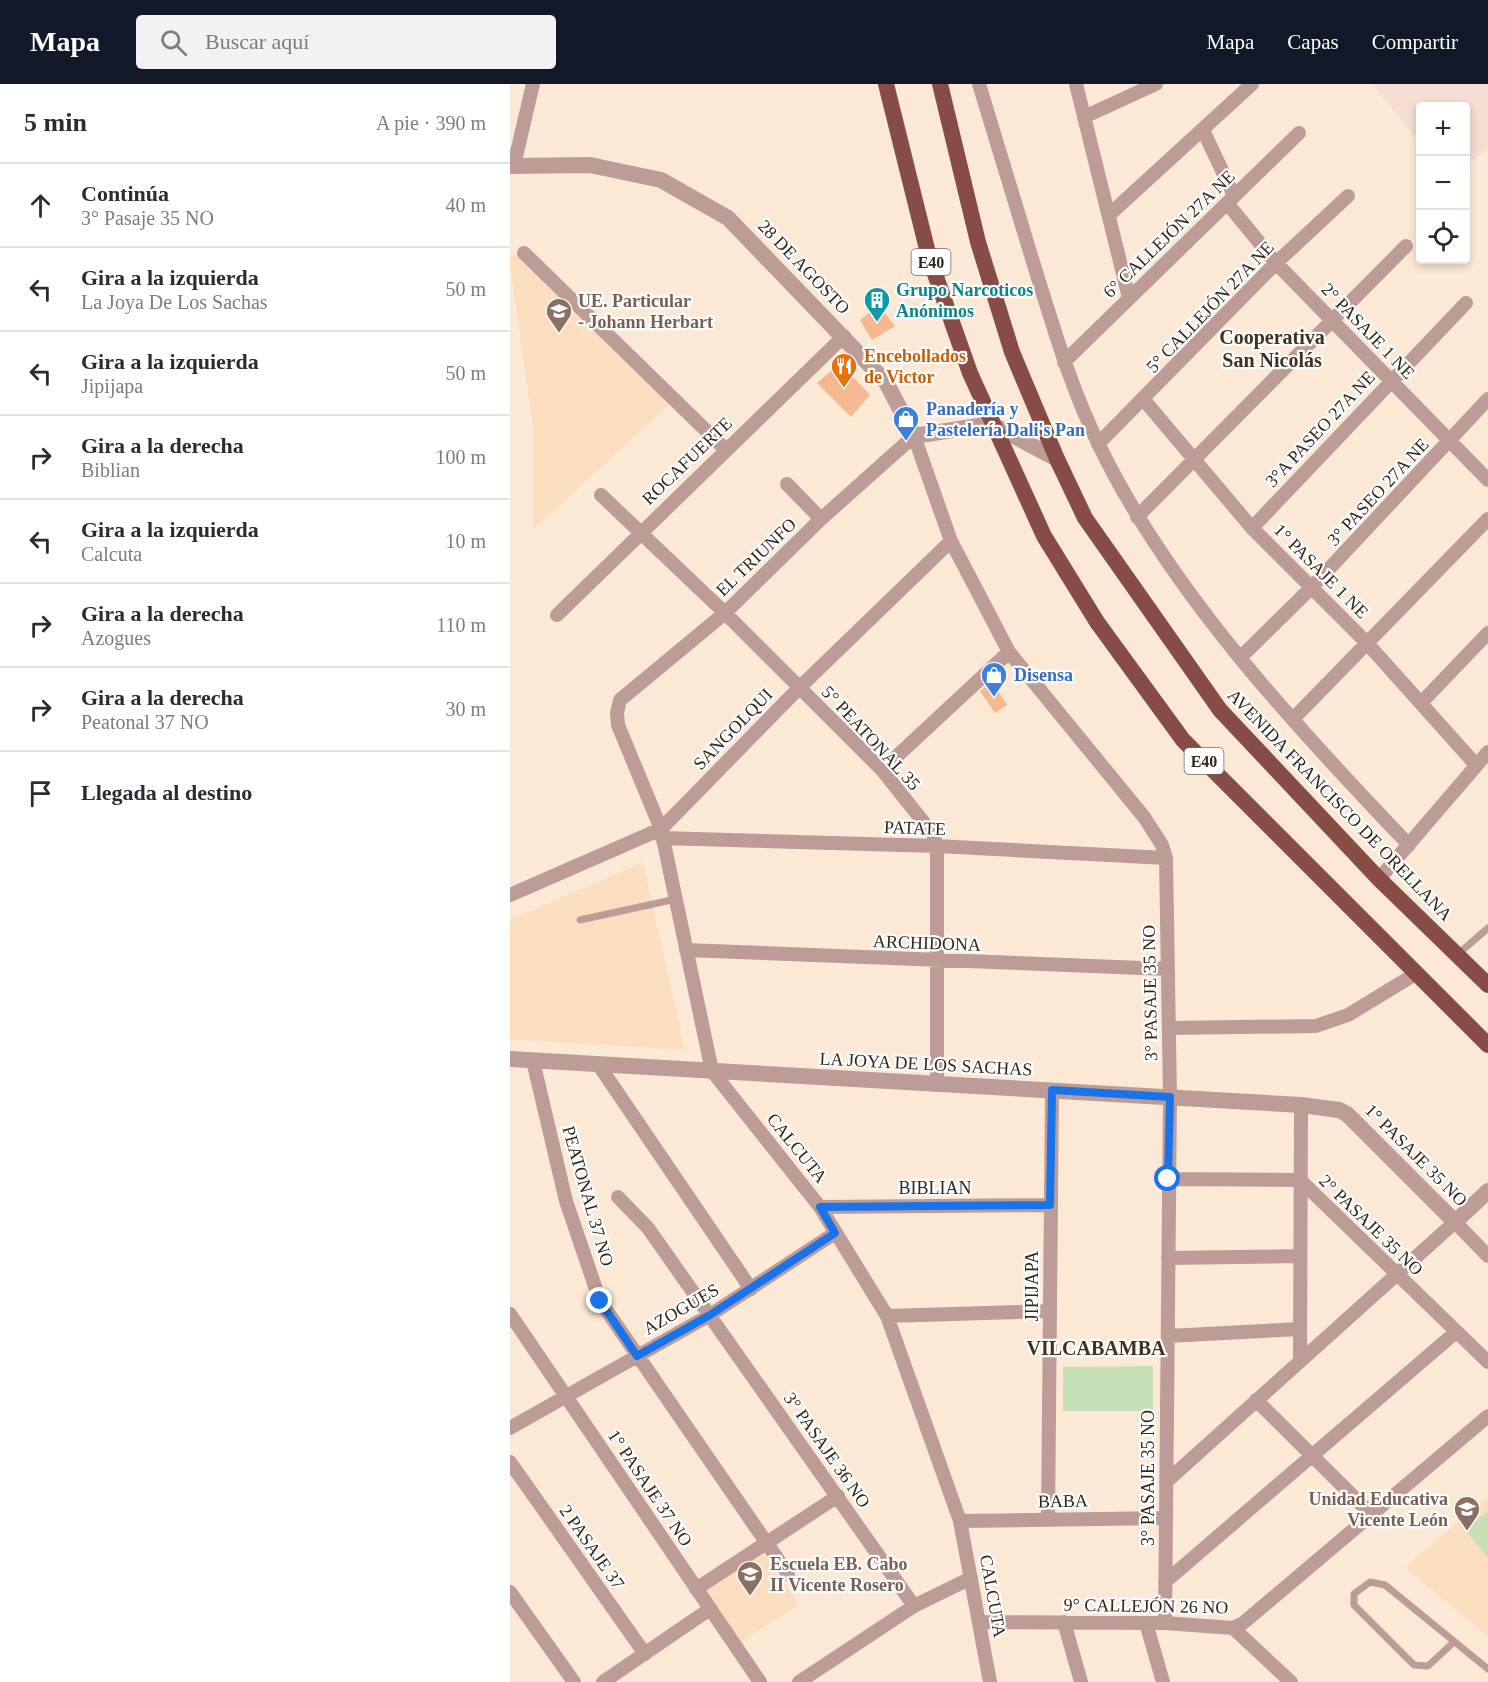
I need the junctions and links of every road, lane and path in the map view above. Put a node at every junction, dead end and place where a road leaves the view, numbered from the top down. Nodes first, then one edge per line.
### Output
1 (533, 84) edge
2 (886, 84) edge
3 (941, 84) edge
4 (978, 84) edge
5 (1076, 84) edge
6 (1156, 84) edge
7 (1252, 84) edge
8 (1084, 117) junction
9 (1203, 130) junction
10 (1299, 133) dead end
11 (512, 165) edge
12 (1348, 196) dead end
13 (1230, 200) junction
14 (1109, 215) junction
15 (1406, 246) dead end
16 (524, 253) dead end
17 (1276, 263) junction
18 (1130, 298) junction
19 (1466, 303) dead end
20 (1332, 320) junction
21 (844, 336) junction
22 (1064, 362) junction
23 (1390, 380) junction
24 (1488, 399) edge
25 (1144, 400) junction
26 (991, 424) junction
27 (914, 436) junction
28 (1450, 442) junction
29 (1098, 444) junction
30 (725, 449) junction
31 (1057, 459) junction
32 (1193, 460) junction
33 (1488, 480) edge
34 (787, 484) dead end
35 (601, 495) dead end
36 (1137, 517) junction
37 (822, 519) junction
38 (1488, 519) edge
39 (1252, 528) junction
40 (640, 531) junction
41 (951, 541) junction
42 (1312, 587) junction
43 (725, 613) junction
44 (557, 615) dead end
45 (1488, 633) edge
46 (1366, 642) junction
47 (1009, 651) junction
48 (1241, 657) junction
49 (799, 688) junction
50 (621, 700) joint
51 (1420, 703) junction
52 (1294, 718) junction
53 (1488, 752) edge
54 (1476, 765) junction
55 (882, 770) junction
56 (662, 833) junction
57 (1409, 845) junction
58 (937, 846) junction
59 (1166, 858) junction
60 (1379, 879) junction
61 (510, 895) edge
62 (676, 899) junction
63 (580, 920) dead end
64 (1488, 928) edge
65 (686, 950) junction
66 (1457, 955) junction
67 (935, 962) junction
68 (1167, 969) junction
69 (1417, 973) junction
70 (1488, 985) edge
71 (1170, 1028) junction
72 (1488, 1045) edge
73 (510, 1059) edge
74 (533, 1061) junction
75 (598, 1064) junction
76 (712, 1071) junction
77 (937, 1084) junction
78 (1052, 1090) junction
79 (1170, 1097) junction
80 (1300, 1105) junction
81 (1339, 1110) joint
82 (1168, 1179) junction
83 (1299, 1180) junction
84 (1488, 1191) edge
85 (618, 1197) dead end
86 (1050, 1205) junction
87 (820, 1207) junction
88 (1455, 1222) junction
89 (835, 1233) junction
90 (1300, 1256) junction
91 (1488, 1256) edge
92 (1168, 1258) junction
93 (1396, 1274) junction
94 (751, 1289) junction
95 (1050, 1311) junction
96 (510, 1314) edge
97 (710, 1315) junction
98 (887, 1316) junction
99 (1300, 1329) junction
100 (1456, 1332) junction
101 (1168, 1335) junction
102 (637, 1356) junction
103 (1300, 1361) junction
104 (1488, 1362) edge
105 (566, 1396) junction
106 (1256, 1400) junction
107 (1488, 1416) edge
108 (510, 1428) edge
109 (1313, 1455) junction
110 (510, 1462) edge
111 (1166, 1482) junction
112 (838, 1496) junction
113 (1372, 1515) junction
114 (1166, 1518) junction
115 (1048, 1519) junction
116 (960, 1521) junction
117 (766, 1544) junction
118 (788, 1574) dead end
119 (971, 1578) junction
120 (1166, 1582) junction
121 (696, 1588) junction
122 (510, 1592) edge
123 (914, 1606) junction
124 (710, 1609) junction
125 (979, 1622) junction
126 (1064, 1622) junction
127 (1146, 1623) junction
128 (1165, 1623) junction
129 (1233, 1628) junction
130 (1454, 1642) junction
131 (645, 1654) junction
132 (1488, 1669) edge
133 (574, 1682) edge
134 (603, 1682) edge
135 (760, 1682) edge
136 (799, 1682) edge
137 (990, 1682) edge
138 (1081, 1682) edge
139 (1163, 1682) edge
140 (1291, 1682) edge

1 - 11 street
2 - 26 highway, E40
3 - 31 highway, AVENIDA FRANCISCO DE ORELLANA / E40
4 - 22 street
5 - 8 street
6 - 8 street
7 - 9 street
8 - 14 street
9 - 13 street, 2° PASAJE 1 NE
9 - 14 street
10 - 13 street, 6° CALLEJÓN 27A NE
11 - 21 street, 28 DE AGOSTO
12 - 17 street, 5° CALLEJÓN 27A NE
13 - 17 street, 2° PASAJE 1 NE
13 - 18 street, 6° CALLEJÓN 27A NE
14 - 18 street
15 - 20 street
16 - 30 street
17 - 20 street, 2° PASAJE 1 NE
17 - 25 street, 5° CALLEJÓN 27A NE
18 - 22 street, 6° CALLEJÓN 27A NE
19 - 23 street, 3°A PASEO 27A NE
20 - 23 street, 2° PASAJE 1 NE
20 - 32 street
21 - 27 street, 28 DE AGOSTO
21 - 30 street, ROCAFUERTE
22 - 29 street
23 - 28 street, 2° PASAJE 1 NE
23 - 39 street, 3°A PASEO 27A NE
24 - 28 street, 3° PASEO 27A NE
25 - 29 street, 5° CALLEJÓN 27A NE
25 - 32 street, 1° PASAJE 1 NE
26 - 27 street
26 - 31 street
26 - 69 highway, E40
27 - 37 street, EL TRIUNFO
27 - 41 street, 3° PASAJE 35 NO
28 - 33 street, 2° PASAJE 1 NE
28 - 42 street, 3° PASEO 27A NE
29 - 36 street
30 - 40 street, ROCAFUERTE
31 - 60 highway, AVENIDA FRANCISCO DE ORELLANA / E40
32 - 36 street
32 - 39 street, 1° PASAJE 1 NE
34 - 37 street
35 - 40 street, 5° PEATONAL 35
36 - 48 street
37 - 43 street, EL TRIUNFO
38 - 46 street
39 - 42 street, 1° PASAJE 1 NE
40 - 43 street, 5° PEATONAL 35
40 - 44 street, ROCAFUERTE
41 - 47 street, 3° PASAJE 35 NO
41 - 49 street, SANGOLQUI
42 - 46 street, 1° PASAJE 1 NE
42 - 48 street, 3° PASEO 27A NE
43 - 49 street, 5° PEATONAL 35
43 - 50 street, EL TRIUNFO
45 - 51 street
46 - 51 street, 1° PASAJE 1 NE
46 - 52 street
47 - 55 street
47 - 59 street, 3° PASAJE 35 NO
48 - 52 street
49 - 55 street, 5° PEATONAL 35
49 - 56 street, SANGOLQUI
50 - 56 street, CALCUTA
51 - 54 street, 1° PASAJE 1 NE
52 - 57 street
53 - 54 street
54 - 57 street
55 - 58 street, 5° PEATONAL 35
56 - 58 street, PATATE
56 - 61 street, SANGOLQUI
56 - 62 street, CALCUTA
57 - 60 street
58 - 59 street, PATATE
58 - 67 street
59 - 68 street, 3° PASAJE 35 NO
60 - 66 highway, AVENIDA FRANCISCO DE ORELLANA / E40
62 - 63 lane
62 - 65 street, CALCUTA
64 - 66 lane
65 - 67 street, ARCHIDONA
65 - 76 street, CALCUTA
66 - 70 highway, AVENIDA FRANCISCO DE ORELLANA / E40
67 - 68 street, ARCHIDONA
67 - 77 street
68 - 71 street, 3° PASAJE 35 NO
69 - 71 street
69 - 72 highway, E40
71 - 79 street, 3° PASAJE 35 NO
73 - 74 street, LA JOYA DE LOS SACHAS
74 - 75 street, LA JOYA DE LOS SACHAS
74 - 102 street, PEATONAL 37 NO
75 - 76 street, LA JOYA DE LOS SACHAS
75 - 94 street
76 - 77 street, LA JOYA DE LOS SACHAS
76 - 87 street, CALCUTA
77 - 78 street, LA JOYA DE LOS SACHAS
78 - 79 street, LA JOYA DE LOS SACHAS
78 - 86 street, JIPIJAPA
79 - 80 street, LA JOYA DE LOS SACHAS
79 - 82 street, 3° PASAJE 35 NO
80 - 81 street, LA JOYA DE LOS SACHAS
80 - 83 street
81 - 88 street, 1° PASAJE 35 NO
82 - 83 street, 2° PASAJE 35 NO
82 - 92 street, 3° PASAJE 35 NO
83 - 90 street
83 - 93 street, 2° PASAJE 35 NO
84 - 88 street
85 - 97 street, 3° PASAJE 36 NO
86 - 87 street, BIBLIAN
86 - 95 street, JIPIJAPA
87 - 89 street, CALCUTA
88 - 91 street, 1° PASAJE 35 NO
88 - 93 street
89 - 94 street, AZOGUES
89 - 98 street, CALCUTA
90 - 92 street
90 - 99 street
92 - 101 street, 3° PASAJE 35 NO
93 - 100 street, 2° PASAJE 35 NO
93 - 103 street
94 - 97 street, AZOGUES
95 - 98 street
95 - 115 street, JIPIJAPA
96 - 105 street, 1° PASAJE 37 NO
97 - 102 street, AZOGUES
97 - 112 street, 3° PASAJE 36 NO
98 - 116 street, CALCUTA
99 - 101 street
99 - 103 street
100 - 104 street, 2° PASAJE 35 NO
100 - 109 street
101 - 111 street, 3° PASAJE 35 NO
102 - 105 street, AZOGUES
102 - 117 street, PEATONAL 37 NO
103 - 106 street
105 - 108 street, AZOGUES
105 - 121 street, 1° PASAJE 37 NO
106 - 109 street
106 - 111 street
107 - 113 street, 9° CALLEJÓN 26 NO
109 - 113 street
109 - 120 street
110 - 131 street, 2 PASAJE 37
111 - 114 street, 3° PASAJE 35 NO
112 - 117 street
112 - 123 street, 3° PASAJE 36 NO
113 - 129 street, 9° CALLEJÓN 26 NO
114 - 115 street, BABA
114 - 120 street, 3° PASAJE 35 NO
115 - 116 street, BABA
116 - 119 street, CALCUTA
117 - 118 street, PEATONAL 37 NO
117 - 121 street
119 - 123 street
119 - 125 street, CALCUTA
120 - 128 street, 3° PASAJE 35 NO
121 - 124 street, 1° PASAJE 37 NO
122 - 133 street
123 - 136 street
124 - 131 street
124 - 135 street, 1° PASAJE 37 NO
125 - 126 street, 9° CALLEJÓN 26 NO
125 - 137 street, CALCUTA
126 - 127 street, 9° CALLEJÓN 26 NO
126 - 138 street
127 - 128 street, 9° CALLEJÓN 26 NO
127 - 139 street
128 - 129 street, 9° CALLEJÓN 26 NO
129 - 140 street
130 - 130 lane
130 - 132 lane
131 - 134 street

